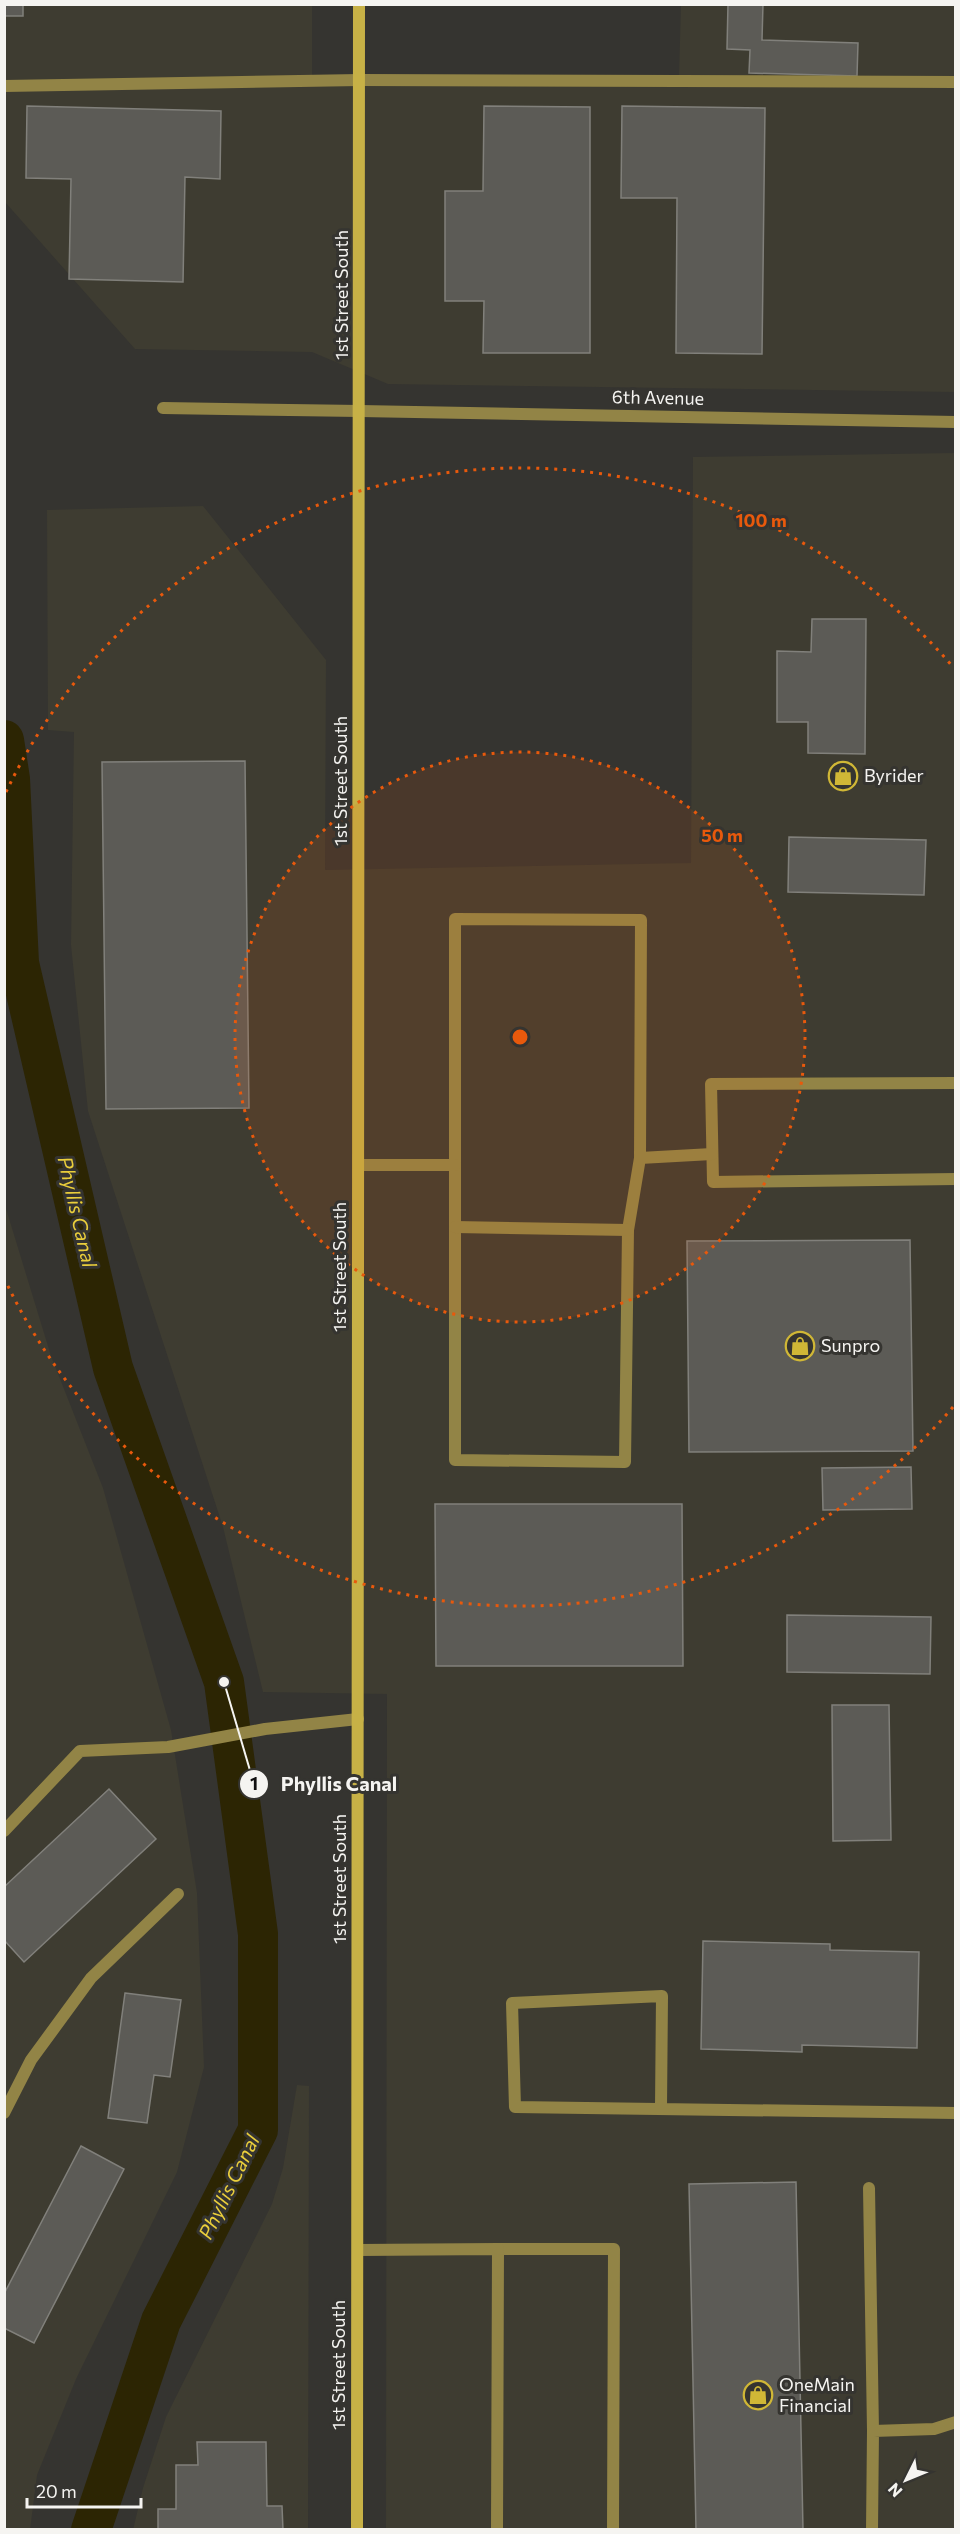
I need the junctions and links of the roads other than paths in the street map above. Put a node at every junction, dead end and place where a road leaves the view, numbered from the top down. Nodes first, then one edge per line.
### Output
1 (360, 4) edge
2 (360, 80) junction
3 (956, 82) edge
4 (4, 86) edge
5 (163, 408) dead end
6 (360, 411) junction
7 (956, 422) edge
8 (956, 1083) edge
9 (712, 1154) junction
10 (640, 1158) junction
11 (358, 1165) junction
12 (455, 1165) junction
13 (956, 1179) edge
14 (455, 1227) junction
15 (628, 1230) junction
16 (358, 1719) junction
17 (4, 1831) edge
18 (178, 1894) dead end
19 (661, 2108) junction
20 (4, 2113) edge
21 (956, 2113) edge
22 (868, 2188) dead end
23 (498, 2249) junction
24 (358, 2250) junction
25 (956, 2422) edge
26 (873, 2431) junction
27 (357, 2529) edge
28 (497, 2529) edge
29 (613, 2529) edge
30 (872, 2529) edge

1 - 2 street, 1st Street South
2 - 3 street
2 - 4 street
2 - 6 street, 1st Street South
5 - 6 street, 6th Avenue
6 - 7 street, 6th Avenue
6 - 11 street, 1st Street South
8 - 9 street
9 - 10 street
9 - 13 street
10 - 12 street
10 - 15 street
11 - 12 street
11 - 16 street, 1st Street South
12 - 14 street
14 - 15 street
14 - 15 street
16 - 17 street
16 - 24 street, 1st Street South
18 - 20 street
19 - 19 street
19 - 21 street
22 - 26 street
23 - 24 street
23 - 28 street
23 - 29 street
24 - 27 street, 1st Street South
25 - 26 street
26 - 30 street

